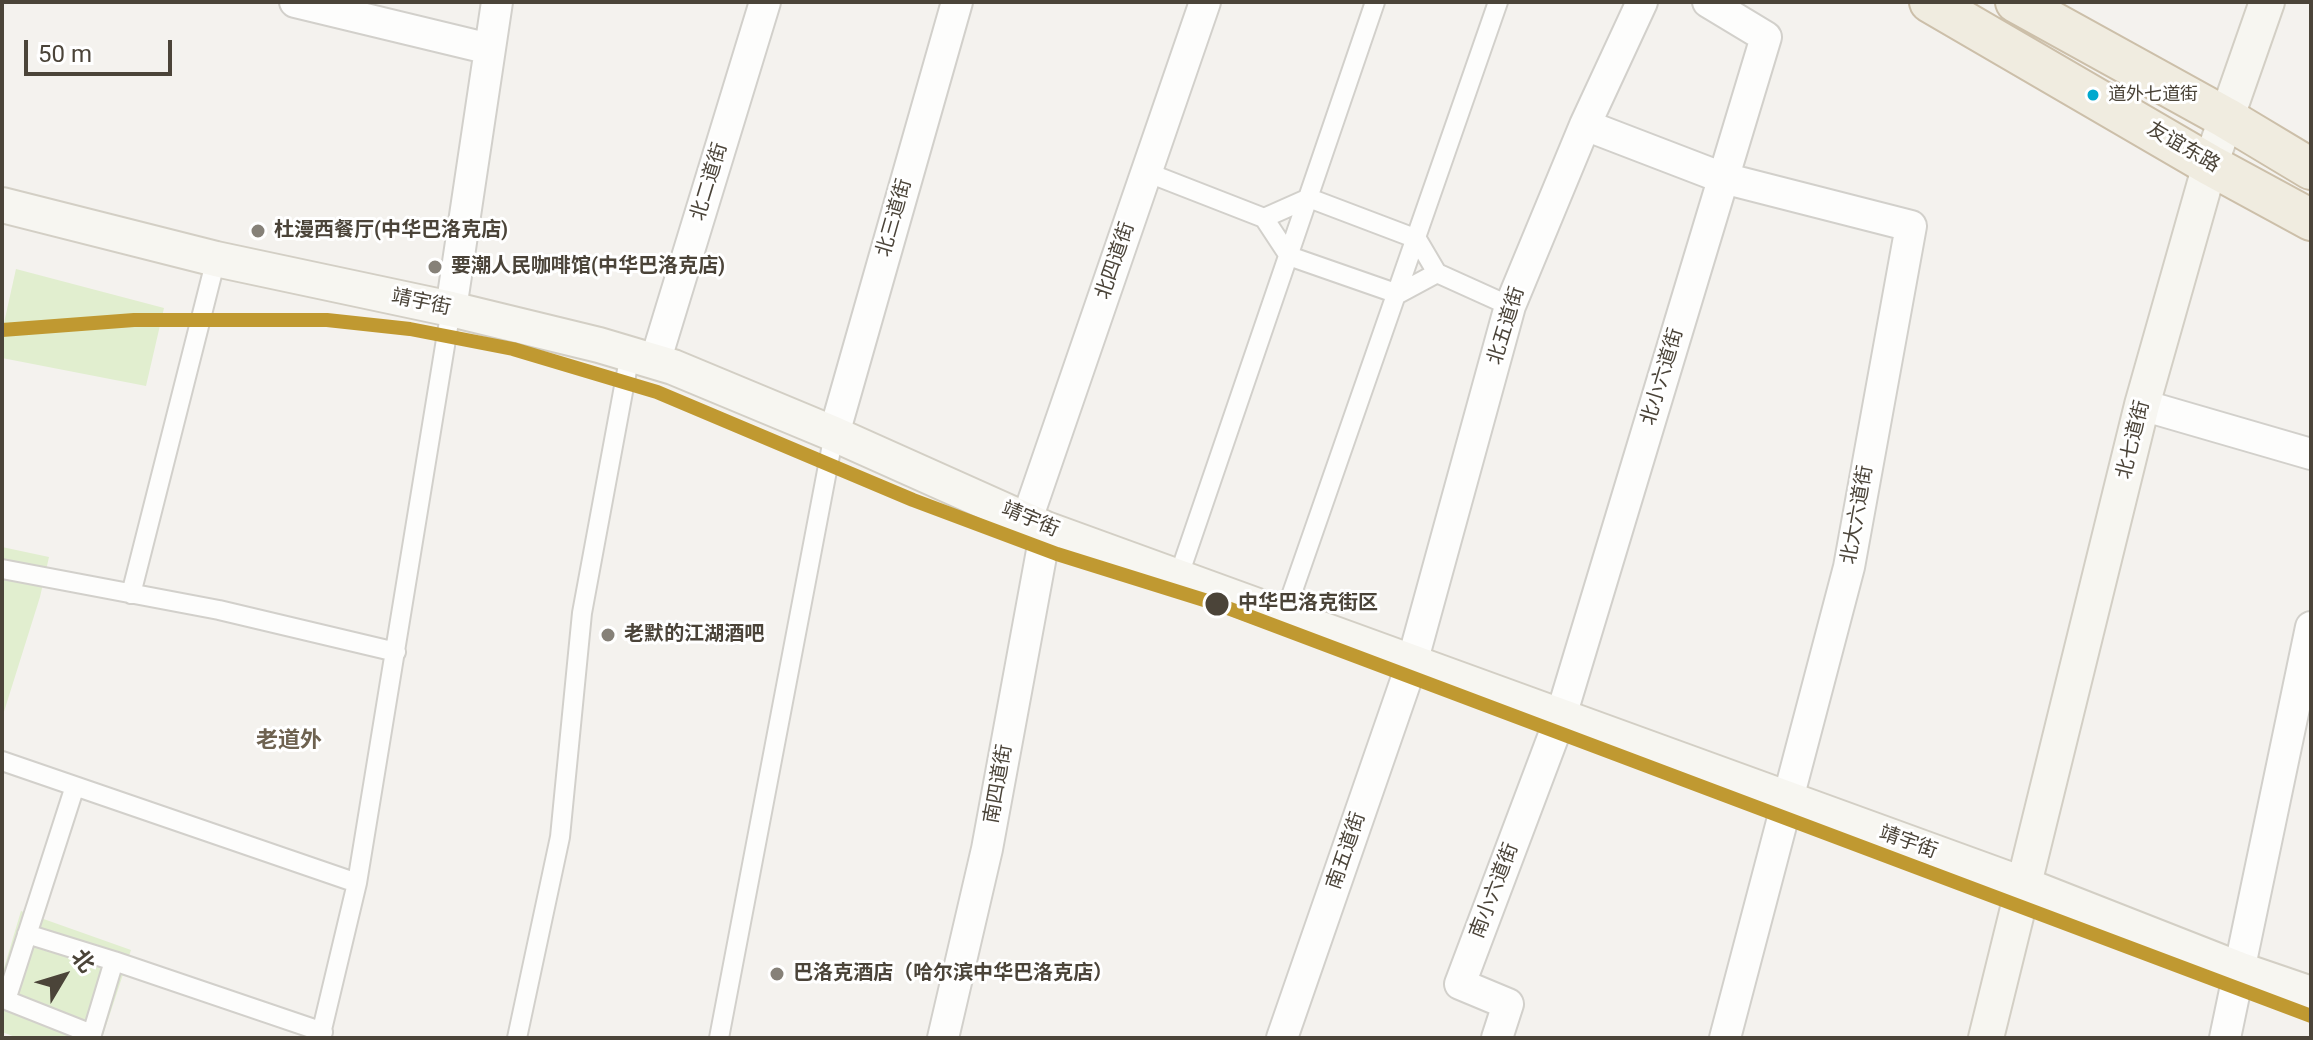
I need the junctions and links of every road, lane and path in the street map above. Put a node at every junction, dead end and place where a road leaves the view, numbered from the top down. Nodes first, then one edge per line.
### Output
1 (295, 2) edge
2 (497, 2) edge
3 (765, 2) edge
4 (957, 2) edge
5 (1205, 2) edge
6 (1375, 2) edge
7 (1498, 2) edge
8 (1642, 2) edge
9 (1708, 2) edge
10 (1930, 2) edge
11 (2016, 2) edge
12 (2267, 2) edge
13 (490, 49) junction
14 (2226, 118) junction
15 (1585, 125) junction
16 (2210, 165) junction
17 (2311, 169) edge
18 (1146, 172) junction
19 (1723, 178) junction
20 (1309, 198) junction
21 (2, 205) edge
22 (1264, 218) junction
23 (2311, 220) edge
24 (1417, 239) junction
25 (1289, 256) junction
26 (216, 259) junction
27 (1437, 273) junction
28 (1398, 294) junction
29 (1510, 306) junction
30 (451, 309) junction
31 (642, 358) junction
32 (2142, 405) junction
33 (834, 434) junction
34 (2311, 454) edge
35 (1036, 524) junction
36 (2, 569) edge
37 (1178, 577) junction
38 (131, 594) junction
39 (1284, 617) junction
40 (2311, 627) edge
41 (396, 652) junction
42 (1412, 663) junction
43 (1561, 716) junction
44 (2, 761) edge
45 (75, 786) junction
46 (1788, 799) junction
47 (357, 883) junction
48 (2022, 884) junction
49 (27, 934) junction
50 (114, 961) junction
51 (2241, 970) junction
52 (2311, 994) edge
53 (4, 999) edge
54 (322, 1035) edge
55 (91, 1036) edge
56 (517, 1038) edge
57 (719, 1038) edge
58 (943, 1038) edge
59 (1282, 1038) edge
60 (1497, 1038) edge
61 (1725, 1038) edge
62 (1986, 1038) edge
63 (2225, 1038) edge

1 - 13 street
2 - 13 street
3 - 31 street, 北二道街
4 - 33 street, 北三道街
5 - 18 street, 北四道街
6 - 20 street
7 - 24 street
8 - 15 street, 北五道街
9 - 19 street, 北小六道街
10 - 16 highway, 友谊东路
11 - 14 highway
12 - 14 main road, 北七道街
13 - 30 street
14 - 16 main road, 北七道街
14 - 17 highway
15 - 19 street
15 - 29 street, 北五道街
16 - 23 highway, 友谊东路
16 - 32 main road, 北七道街
18 - 22 street
18 - 35 street, 北四道街
19 - 43 street, 北小六道街
19 - 46 street, 北大六道街
20 - 22 street
20 - 24 street
20 - 25 street
21 - 26 main road, 靖宇街
22 - 25 street
24 - 27 street
24 - 28 street
25 - 28 street
25 - 37 street
26 - 30 main road, 靖宇街
26 - 38 street
27 - 28 street
27 - 29 street
28 - 39 street
29 - 42 street, 北五道街
30 - 31 main road, 靖宇街
30 - 41 street
31 - 33 main road, 靖宇街
31 - 56 street
32 - 34 street
32 - 48 main road, 北七道街
33 - 35 main road, 靖宇街
33 - 57 street
35 - 37 main road, 靖宇街
35 - 58 street, 南四道街
36 - 38 street
37 - 39 main road, 靖宇街
38 - 41 street
39 - 42 main road, 靖宇街
40 - 51 street
41 - 47 street
42 - 43 main road, 靖宇街
42 - 59 street, 南五道街
43 - 46 main road, 靖宇街
43 - 60 street, 南小六道街
44 - 45 street
45 - 47 street
45 - 49 street
46 - 48 main road, 靖宇街
46 - 61 street, 北大六道街
47 - 54 street
48 - 51 main road, 靖宇街
48 - 62 main road, 北七道街
49 - 50 street
49 - 53 street
50 - 54 street
50 - 55 street
51 - 52 main road, 靖宇街
51 - 63 street
53 - 55 street

